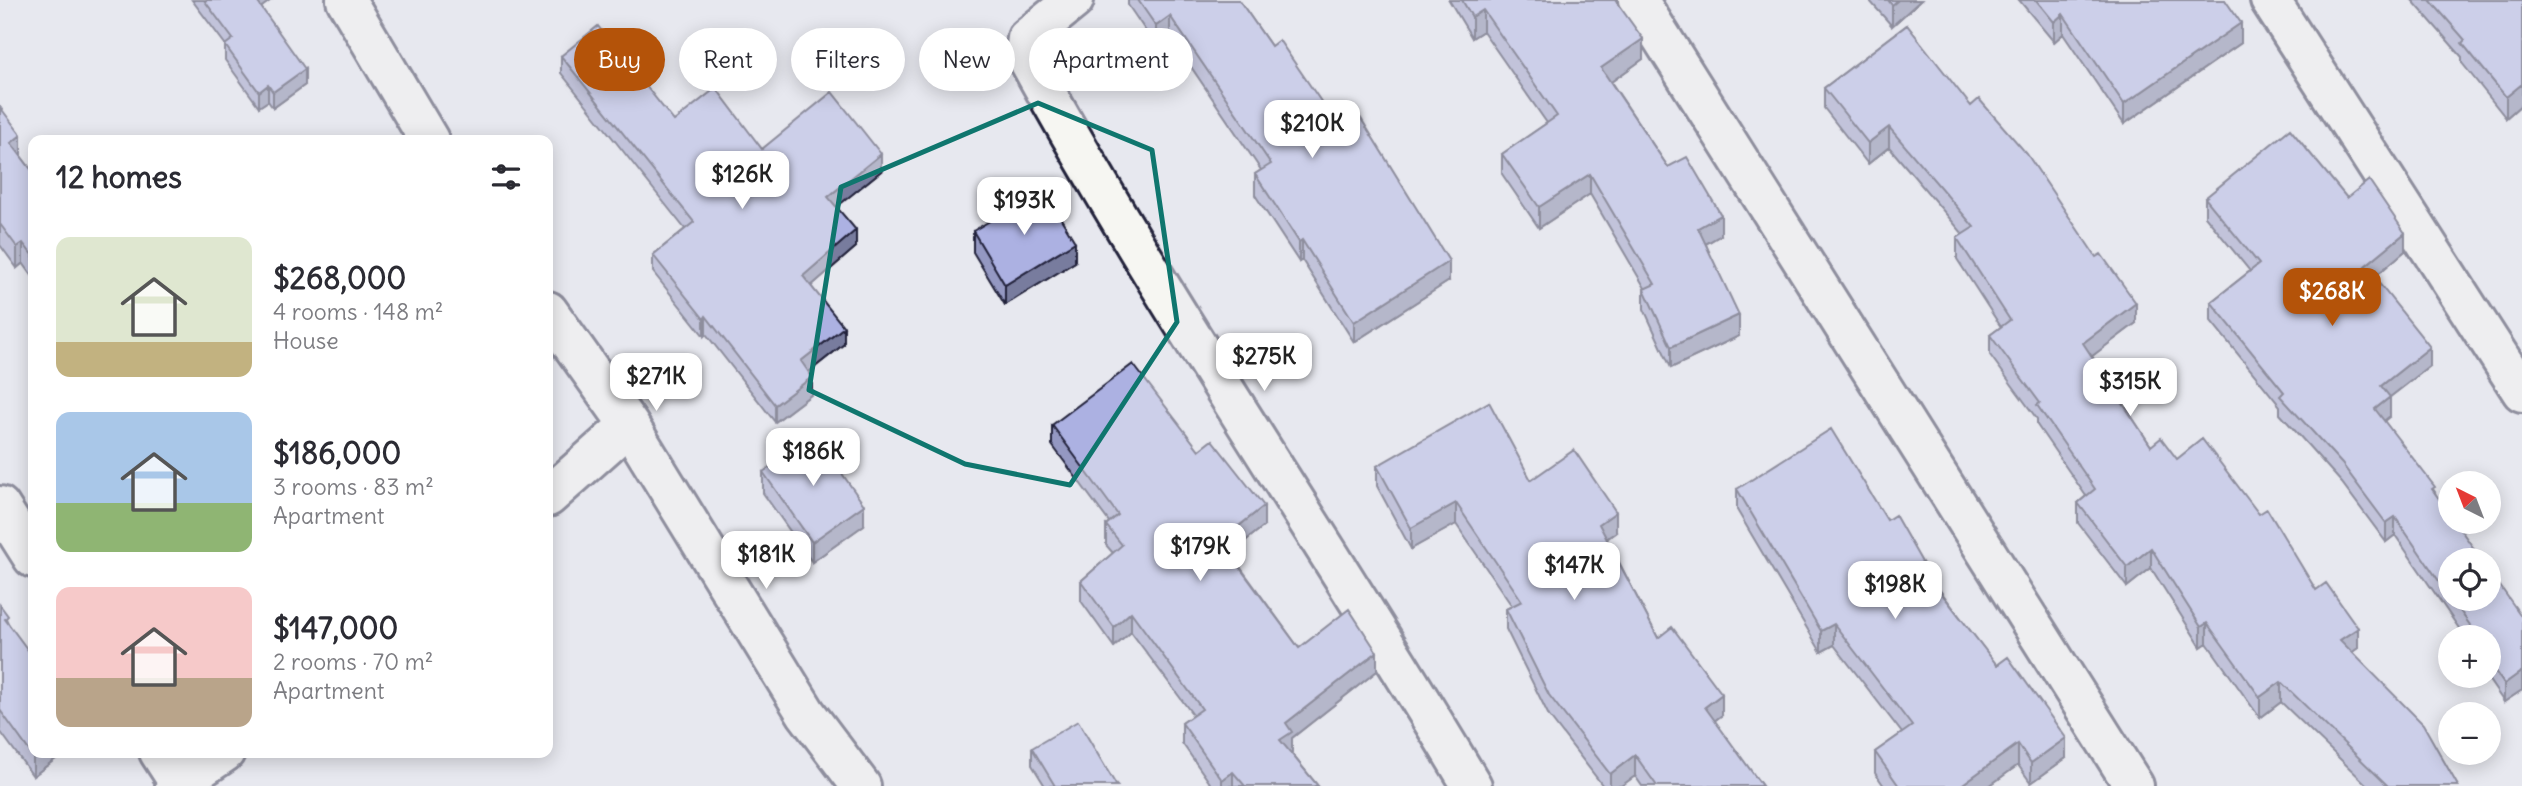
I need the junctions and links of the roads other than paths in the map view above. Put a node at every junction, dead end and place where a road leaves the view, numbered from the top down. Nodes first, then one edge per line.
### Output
1 (346, 0) edge
2 (1074, 0) edge
3 (1638, 0) edge
4 (2270, 0) edge
5 (426, 135) edge
6 (553, 318) edge
7 (2522, 393) edge
8 (629, 425) junction
9 (553, 493) edge
10 (0, 506) edge
11 (28, 550) edge
12 (210, 758) edge
13 (171, 774) edge
14 (861, 786) edge
15 (1472, 786) edge
16 (2134, 786) edge

1 - 5 street
2 - 15 street
3 - 16 street
4 - 7 street
6 - 8 street
8 - 9 street
8 - 14 street
10 - 11 street
12 - 13 street

